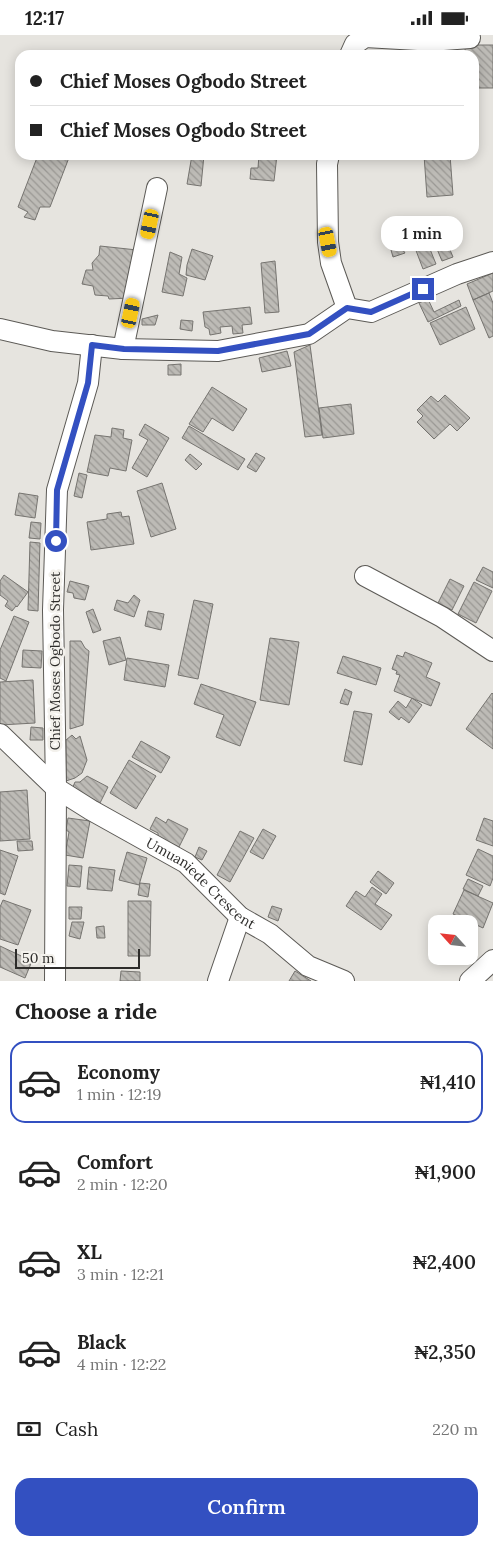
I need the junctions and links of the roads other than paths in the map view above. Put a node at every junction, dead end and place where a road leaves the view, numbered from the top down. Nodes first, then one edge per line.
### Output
1 (470, 37) dead end
2 (352, 50) edge
3 (328, 160) edge
4 (157, 188) dead end
5 (493, 263) edge
6 (347, 308) junction
7 (0, 329) edge
8 (92, 345) junction
9 (124, 349) junction
10 (365, 576) dead end
11 (493, 651) edge
12 (0, 733) edge
13 (56, 788) junction
14 (240, 917) junction
15 (493, 960) edge
16 (55, 981) edge
17 (218, 981) edge
18 (344, 981) edge
19 (470, 981) edge

1 - 2 street
3 - 6 street
4 - 9 street
5 - 6 street
6 - 9 street
7 - 8 street
8 - 9 street
8 - 13 street, Chief Moses Ogbodo Street
10 - 11 street
12 - 13 street, Umuaniede Crescent
13 - 14 street, Umuaniede Crescent
13 - 16 street, Chief Moses Ogbodo Street
14 - 17 street
14 - 18 street, Umuaniede Crescent
15 - 19 street

